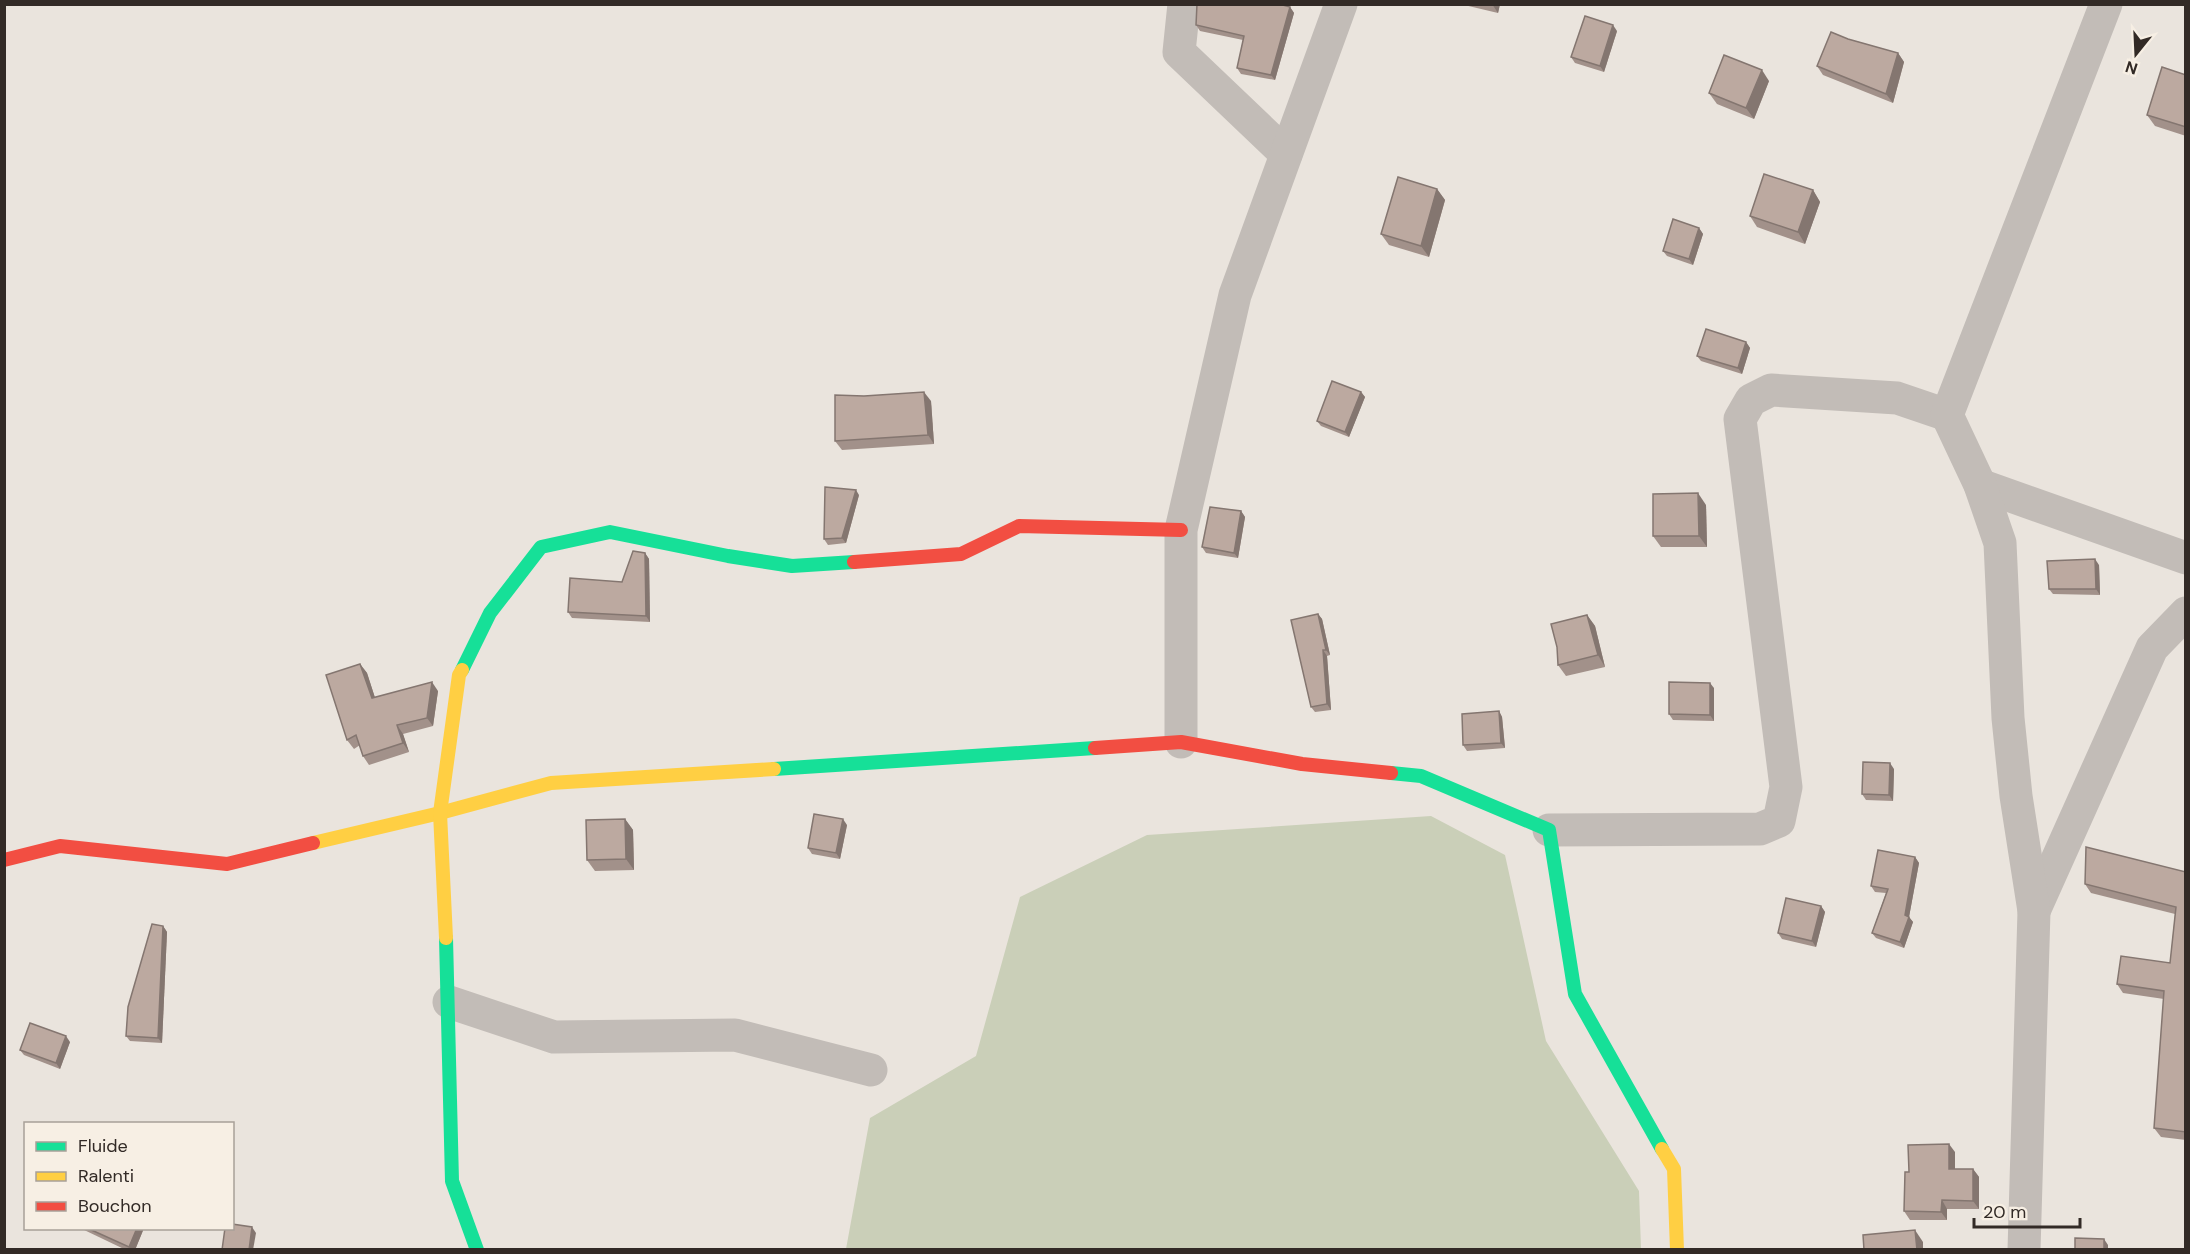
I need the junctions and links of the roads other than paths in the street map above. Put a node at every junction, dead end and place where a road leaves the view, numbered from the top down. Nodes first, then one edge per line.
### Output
1 (1184, 4) edge
2 (1341, 4) edge
3 (2106, 4) edge
4 (1286, 154) junction
5 (1947, 415) junction
6 (1980, 485) junction
7 (1181, 531) junction
8 (2186, 558) edge
9 (2186, 613) edge
10 (1181, 742) junction
11 (440, 813) junction
12 (1549, 830) junction
13 (4, 860) edge
14 (2034, 911) junction
15 (449, 1002) junction
16 (870, 1070) dead end
17 (477, 1250) edge
18 (1677, 1250) edge
19 (2024, 1250) edge

1 - 4 street
2 - 4 street
3 - 5 street
4 - 7 street
5 - 6 street
5 - 12 street
6 - 8 street
6 - 14 street
7 - 10 street
7 - 11 street
9 - 14 street
10 - 11 street
10 - 12 street
11 - 13 street
11 - 15 street
12 - 18 street
14 - 19 street
15 - 16 street
15 - 17 street

